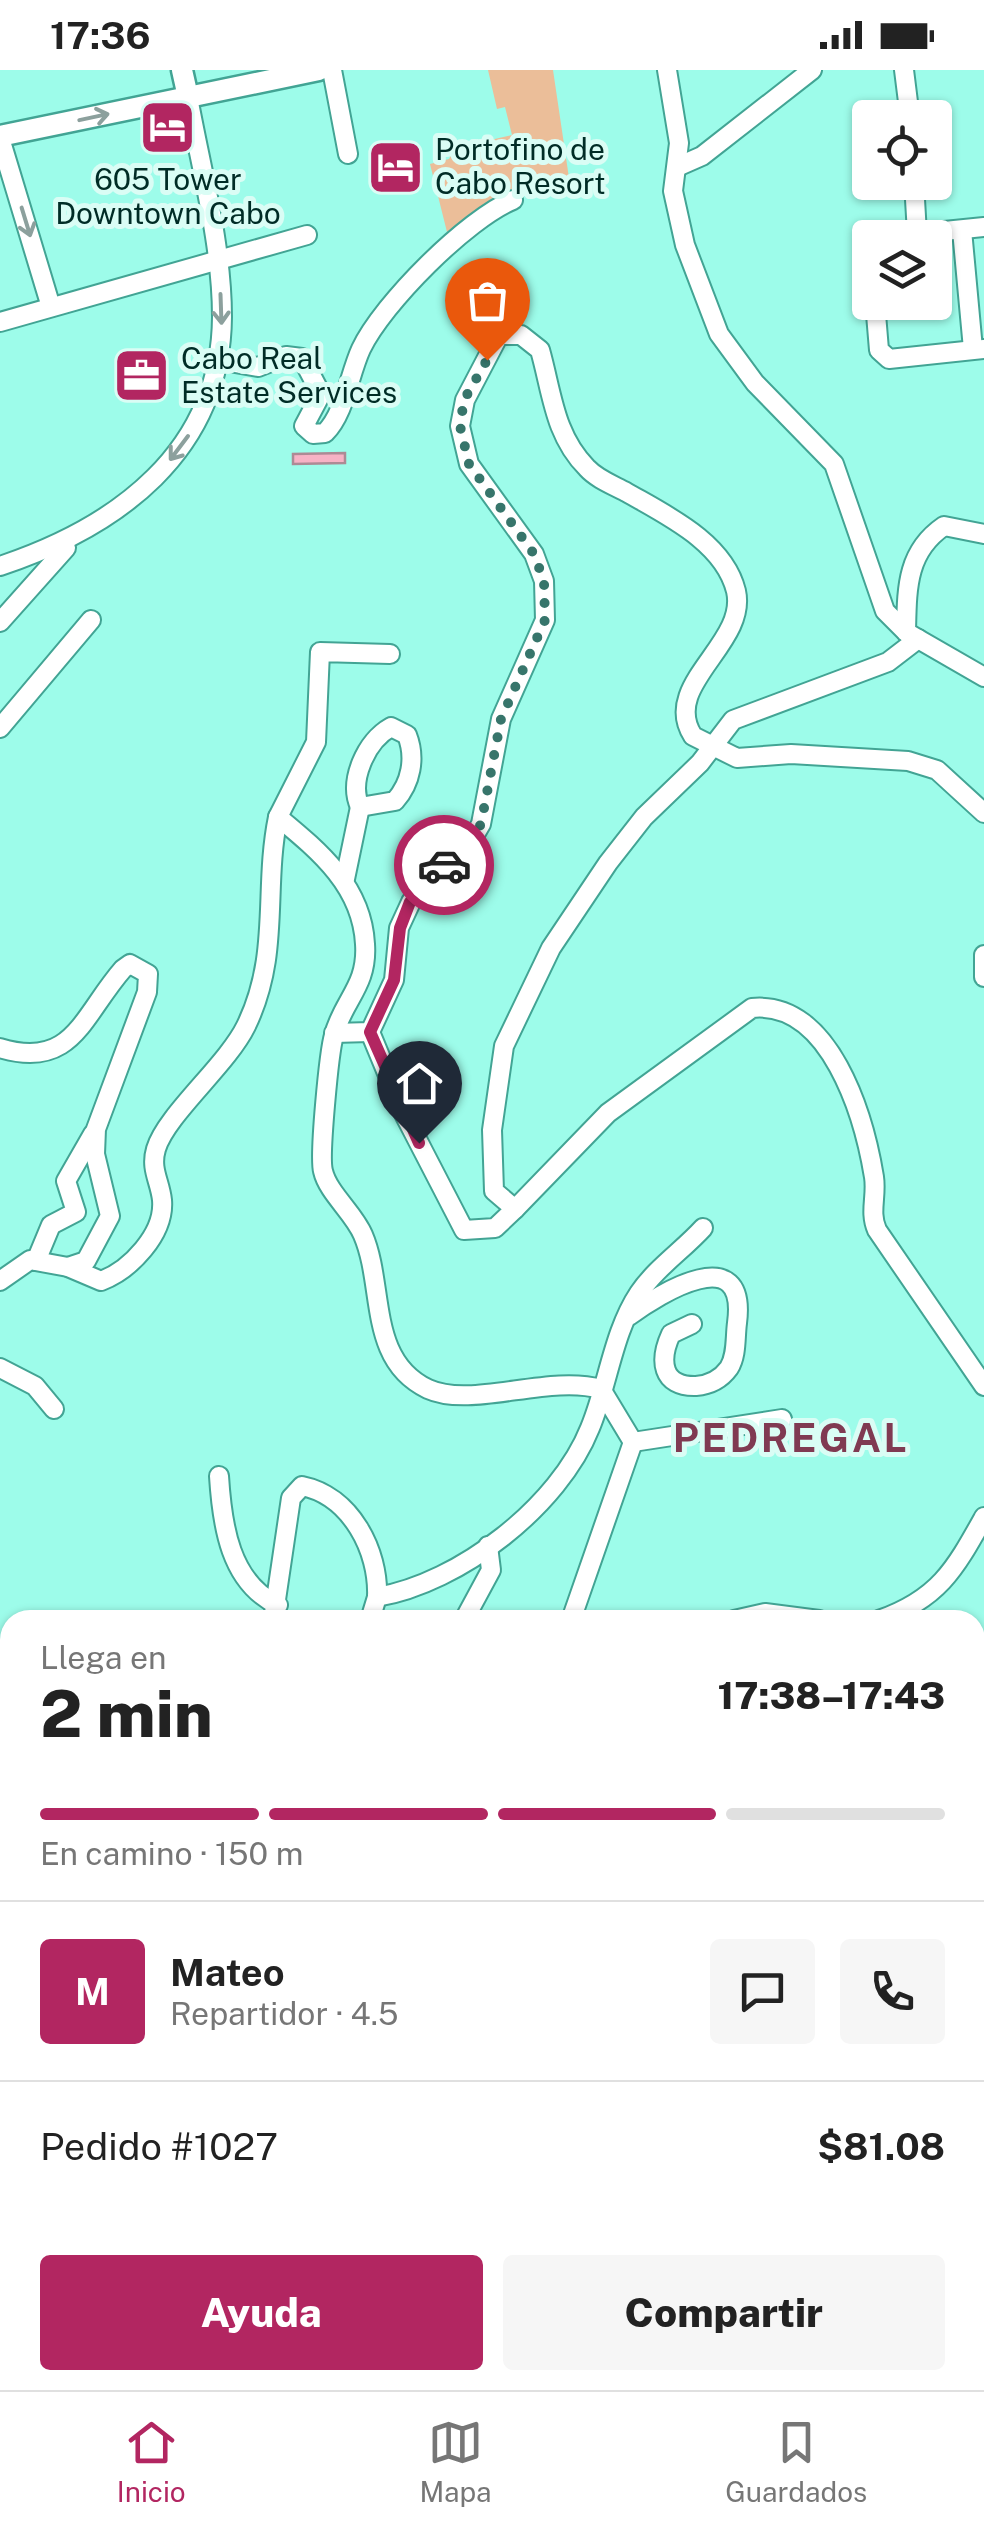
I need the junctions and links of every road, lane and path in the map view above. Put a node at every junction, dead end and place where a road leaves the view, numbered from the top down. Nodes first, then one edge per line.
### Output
1 (182, 70) edge
2 (319, 70) edge
3 (332, 70) edge
4 (667, 70) edge
5 (812, 70) edge
6 (904, 70) edge
7 (188, 97) junction
8 (908, 100) edge
9 (0, 137) edge
10 (348, 154) dead end
11 (677, 167) junction
12 (513, 200) dead end
13 (984, 227) edge
14 (962, 230) junction
15 (952, 231) edge
16 (307, 236) dead end
17 (217, 258) junction
18 (51, 307) junction
19 (877, 320) edge
20 (0, 322) edge
21 (979, 349) edge
22 (218, 360) junction
23 (984, 534) edge
24 (77, 538) junction
25 (0, 566) edge
26 (92, 620) dead end
27 (0, 622) edge
28 (912, 635) junction
29 (390, 654) dead end
30 (984, 677) edge
31 (0, 728) edge
32 (715, 746) junction
33 (360, 808) junction
34 (984, 812) edge
35 (278, 817) junction
36 (345, 878) junction
37 (984, 955) edge
38 (984, 977) edge
39 (370, 1032) junction
40 (334, 1033) junction
41 (0, 1048) edge
42 (96, 1129) junction
43 (514, 1208) junction
44 (704, 1228) dead end
45 (36, 1261) junction
46 (68, 1266) junction
47 (0, 1282) edge
48 (624, 1320) junction
49 (692, 1324) dead end
50 (0, 1368) edge
51 (984, 1386) edge
52 (601, 1389) junction
53 (54, 1409) dead end
54 (782, 1420) dead end
55 (633, 1442) junction
56 (219, 1476) dead end
57 (984, 1517) edge
58 (488, 1546) junction
59 (377, 1597) junction
60 (274, 1610) edge
61 (276, 1610) edge
62 (373, 1610) edge
63 (469, 1610) edge
64 (574, 1610) edge
65 (899, 1610) edge

1 - 7 main road
2 - 7 main road
3 - 10 street
4 - 11 street
5 - 11 street
6 - 8 street
9 -> 7 main road
7 - 17 street
9 -> 18 street
11 - 28 street
12 - 22 street
13 - 14 street
14 - 15 street
14 - 21 street
16 - 17 street
17 - 18 street
17 -> 22 street
18 - 20 street
19 - 21 street
22 -> 24 street
23 - 28 street
24 - 25 street
24 - 27 street
26 - 31 street
28 - 30 street
28 - 32 street
29 - 35 street
32 - 34 street
32 - 39 street
32 - 43 street
33 - 33 street
33 - 36 street
35 - 36 street
35 - 46 street
36 - 40 street
37 - 38 street
39 - 40 street
39 - 43 street
40 - 52 street
41 - 42 street
42 - 45 street
42 - 46 street
43 - 51 street
44 - 48 street
45 - 46 street
45 - 47 street
48 - 49 street
48 - 52 street
50 - 53 street
52 - 55 street
52 - 58 street
54 - 55 street
55 - 64 street
56 - 60 street
57 - 65 street
58 - 59 street
58 - 63 street
59 - 61 street
59 - 62 street

